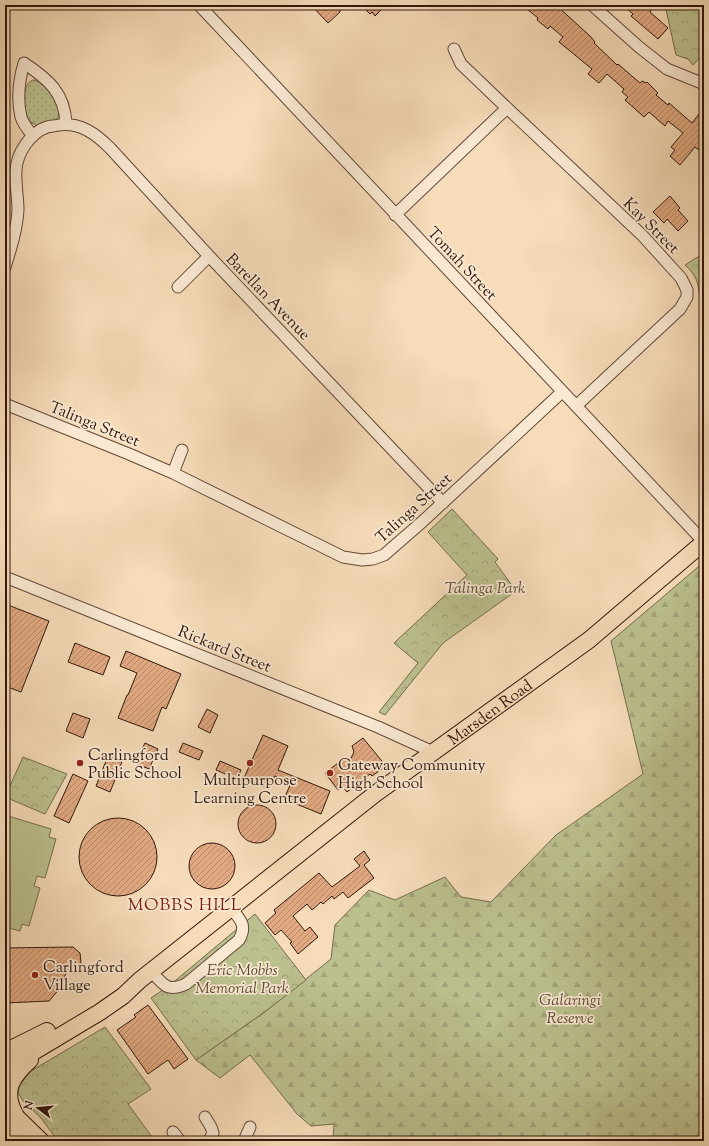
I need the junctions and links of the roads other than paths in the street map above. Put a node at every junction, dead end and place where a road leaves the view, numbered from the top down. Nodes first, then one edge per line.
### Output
1 (199, 5) edge
2 (592, 5) edge
3 (454, 49) dead end
4 (704, 84) edge
5 (507, 108) junction
6 (66, 124) junction
7 (33, 136) junction
8 (395, 215) junction
9 (209, 256) junction
10 (5, 267) edge
11 (178, 287) dead end
12 (562, 392) junction
13 (5, 404) edge
14 (576, 406) junction
15 (182, 450) dead end
16 (173, 473) junction
17 (443, 503) junction
18 (704, 542) edge
19 (5, 578) edge
20 (433, 752) junction
21 (231, 908) junction
22 (146, 976) junction
23 (42, 1046) junction
24 (9, 1048) edge
25 (5, 1069) edge
26 (205, 1117) dead end
27 (250, 1127) dead end
28 (9, 1128) edge
29 (40, 1141) edge
30 (209, 1141) edge
31 (244, 1141) edge

1 - 8 street, Tomah Street
2 - 4 street
3 - 5 street, Kay Street
5 - 8 street
5 - 14 street, Kay Street
6 - 7 street, Barellan Avenue
6 - 7 street
6 - 9 street, Barellan Avenue
7 - 10 street, Barellan Avenue
8 - 12 street, Tomah Street
9 - 11 street
9 - 17 street, Barellan Avenue
12 - 14 street, Tomah Street
12 - 17 street, Talinga Street
13 - 16 street, Talinga Street
14 - 18 street, Tomah Street
15 - 16 street
16 - 17 street, Talinga Street
18 - 20 highway, Marsden Road
19 - 20 street, Rickard Street
20 - 21 highway, Marsden Road
21 - 22 highway, Marsden Road
21 - 22 street
22 - 23 highway, Marsden Road
22 - 24 highway, Marsden Road
23 - 25 highway, Marsden Road
23 - 28 highway
26 - 30 street
27 - 31 street
28 - 29 highway

